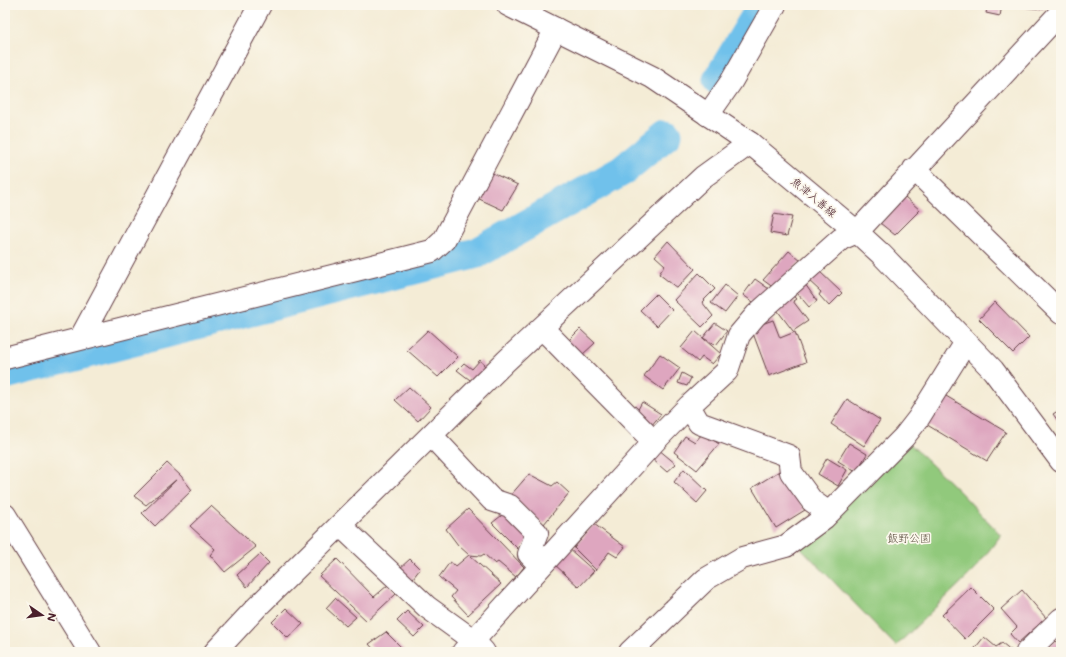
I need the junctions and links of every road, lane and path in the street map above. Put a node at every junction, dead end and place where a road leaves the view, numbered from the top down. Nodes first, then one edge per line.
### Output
1 (260, 5) edge
2 (508, 5) edge
3 (775, 5) edge
4 (1061, 12) edge
5 (556, 29) junction
6 (708, 115) junction
7 (750, 143) junction
8 (914, 170) junction
9 (857, 232) junction
10 (1061, 313) edge
11 (542, 328) junction
12 (80, 339) junction
13 (966, 342) junction
14 (5, 358) edge
15 (688, 406) junction
16 (431, 435) junction
17 (654, 442) junction
18 (1061, 461) edge
19 (829, 513) junction
20 (5, 515) edge
21 (340, 525) junction
22 (541, 566) junction
23 (1061, 619) edge
24 (474, 648) edge
25 (90, 652) edge
26 (215, 652) edge
27 (630, 652) edge
28 (1027, 652) edge

1 - 12 street
2 - 5 street, 魚津入善線
3 - 6 street
4 - 8 street
5 - 6 street, 魚津入善線
5 - 12 street
6 - 7 street, 魚津入善線
7 - 9 street, 魚津入善線
7 - 11 street
8 - 9 street
8 - 10 street
9 - 13 street, 魚津入善線
9 - 15 street
11 - 16 street
11 - 17 street
12 - 14 street
13 - 18 street, 魚津入善線
13 - 19 street
15 - 17 street
15 - 19 street
16 - 21 street
16 - 22 street
17 - 22 street
19 - 27 street
20 - 25 street
21 - 24 street
21 - 26 street
22 - 24 street
23 - 28 street

